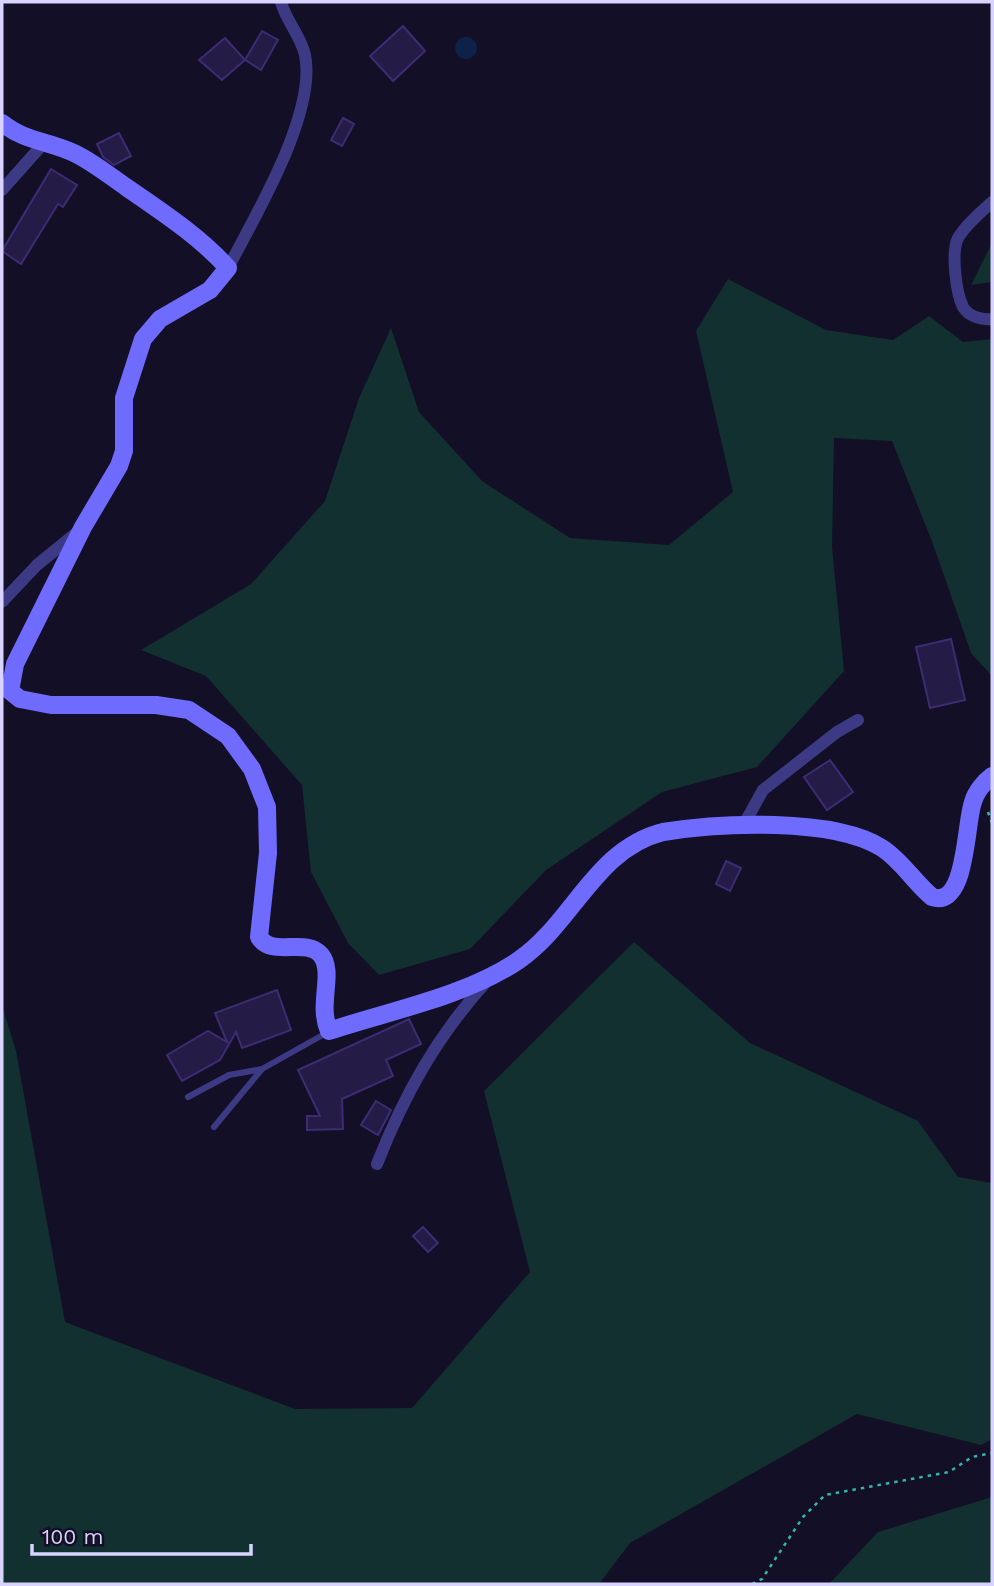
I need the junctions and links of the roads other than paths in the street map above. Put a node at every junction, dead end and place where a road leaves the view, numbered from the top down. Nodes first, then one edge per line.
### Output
1 (281, 2) edge
2 (2, 124) edge
3 (43, 144) junction
4 (2, 190) edge
5 (992, 202) edge
6 (228, 268) junction
7 (992, 319) edge
8 (82, 527) junction
9 (2, 602) edge
10 (858, 720) dead end
11 (992, 776) edge
12 (743, 826) junction
13 (492, 976) junction
14 (329, 1031) junction
15 (262, 1069) junction
16 (187, 1097) dead end
17 (214, 1127) dead end
18 (377, 1164) dead end

1 - 6 street
2 - 3 street
3 - 4 street
3 - 6 street
5 - 7 street
6 - 8 street
8 - 9 street
8 - 14 street
10 - 12 street
11 - 12 street
12 - 13 street
13 - 14 street
13 - 18 street
14 - 15 lane
15 - 16 lane
15 - 17 lane

